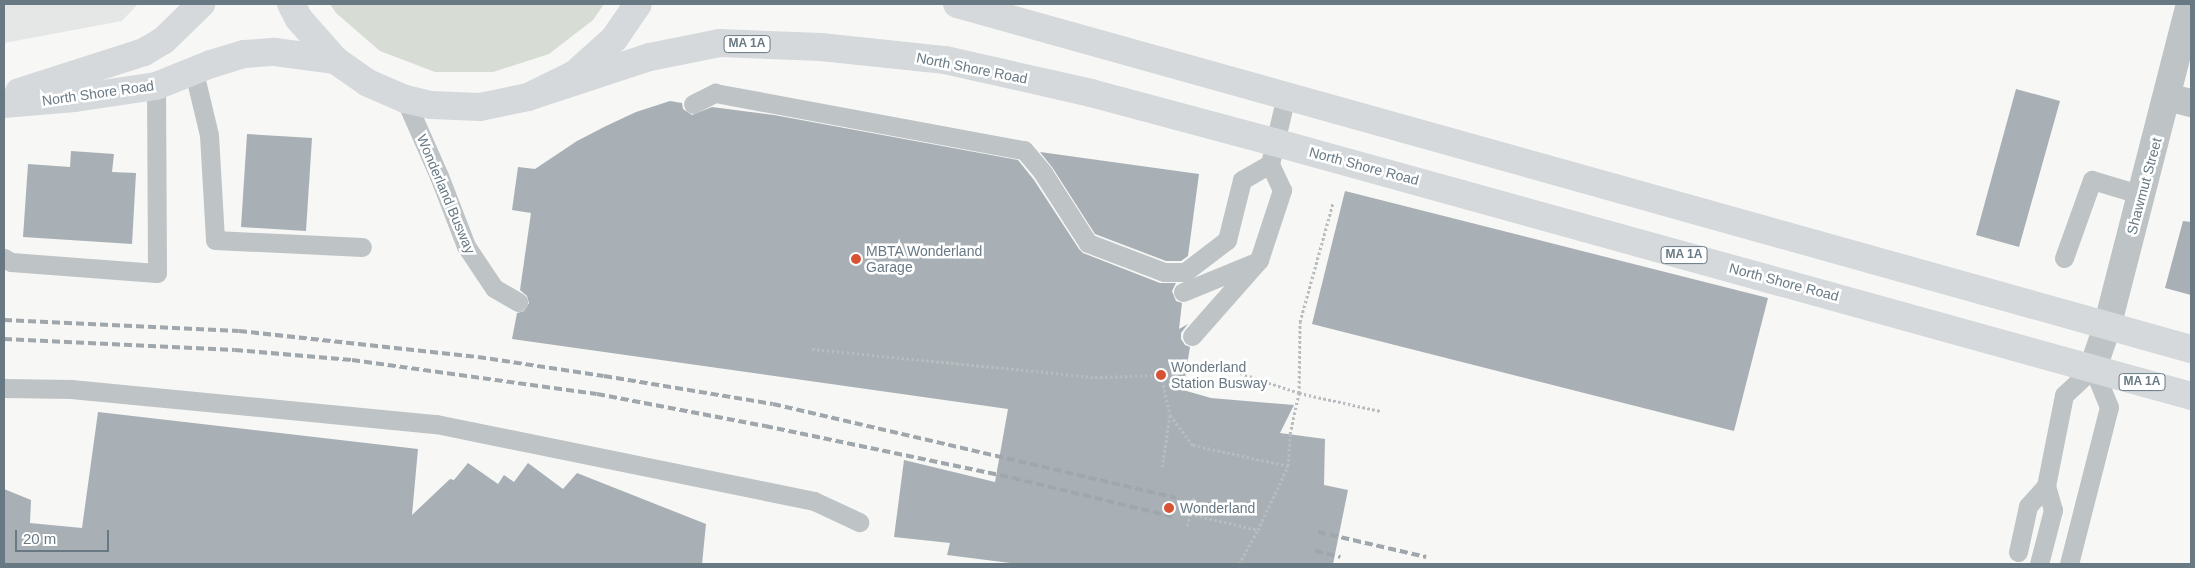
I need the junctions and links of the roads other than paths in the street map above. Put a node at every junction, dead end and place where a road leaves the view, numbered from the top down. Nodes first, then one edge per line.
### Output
1 (201, 4) edge
2 (291, 4) edge
3 (638, 4) edge
4 (957, 4) edge
5 (2190, 4) edge
6 (335, 60) junction
7 (194, 72) junction
8 (156, 86) junction
9 (1286, 96) junction
10 (4, 97) edge
11 (528, 97) junction
12 (405, 98) junction
13 (2179, 100) edge
14 (4, 104) edge
15 (693, 104) dead end
16 (1272, 153) junction
17 (2142, 195) junction
18 (362, 247) dead end
19 (4, 258) edge
20 (2064, 258) dead end
21 (1260, 260) junction
22 (1183, 292) dead end
23 (518, 302) dead end
24 (2107, 327) junction
25 (1192, 336) dead end
26 (2191, 349) edge
27 (2093, 368) junction
28 (4, 388) edge
29 (2191, 396) edge
30 (2046, 486) junction
31 (859, 522) dead end
32 (2018, 552) dead end
33 (2040, 564) edge
34 (2069, 564) edge

1 - 10 main road, North Shore Road
2 - 6 main road, MA 1A
3 - 11 main road
4 - 9 main road
5 - 13 street, Shawmut Street
6 - 7 main road, North Shore Road
6 - 12 main road, MA 1A
7 - 8 main road, North Shore Road
7 - 18 lane
8 - 14 main road, North Shore Road
8 - 19 lane
9 - 16 lane
9 - 24 main road
11 - 12 main road, MA 1A
11 - 16 main road, North Shore Road / MA 1A
12 - 23 lane, Wonderland Busway
13 - 17 street, Shawmut Street
15 - 16 lane
16 - 21 lane
16 - 27 main road, North Shore Road / MA 1A
17 - 20 lane
17 - 24 street, Shawmut Street
21 - 22 lane
21 - 25 lane
24 - 26 main road
24 - 27 street, Shawmut Street
27 - 29 main road, North Shore Road / MA 1A
27 - 30 lane
27 - 34 lane
28 - 31 lane
30 - 32 lane
30 - 33 lane

